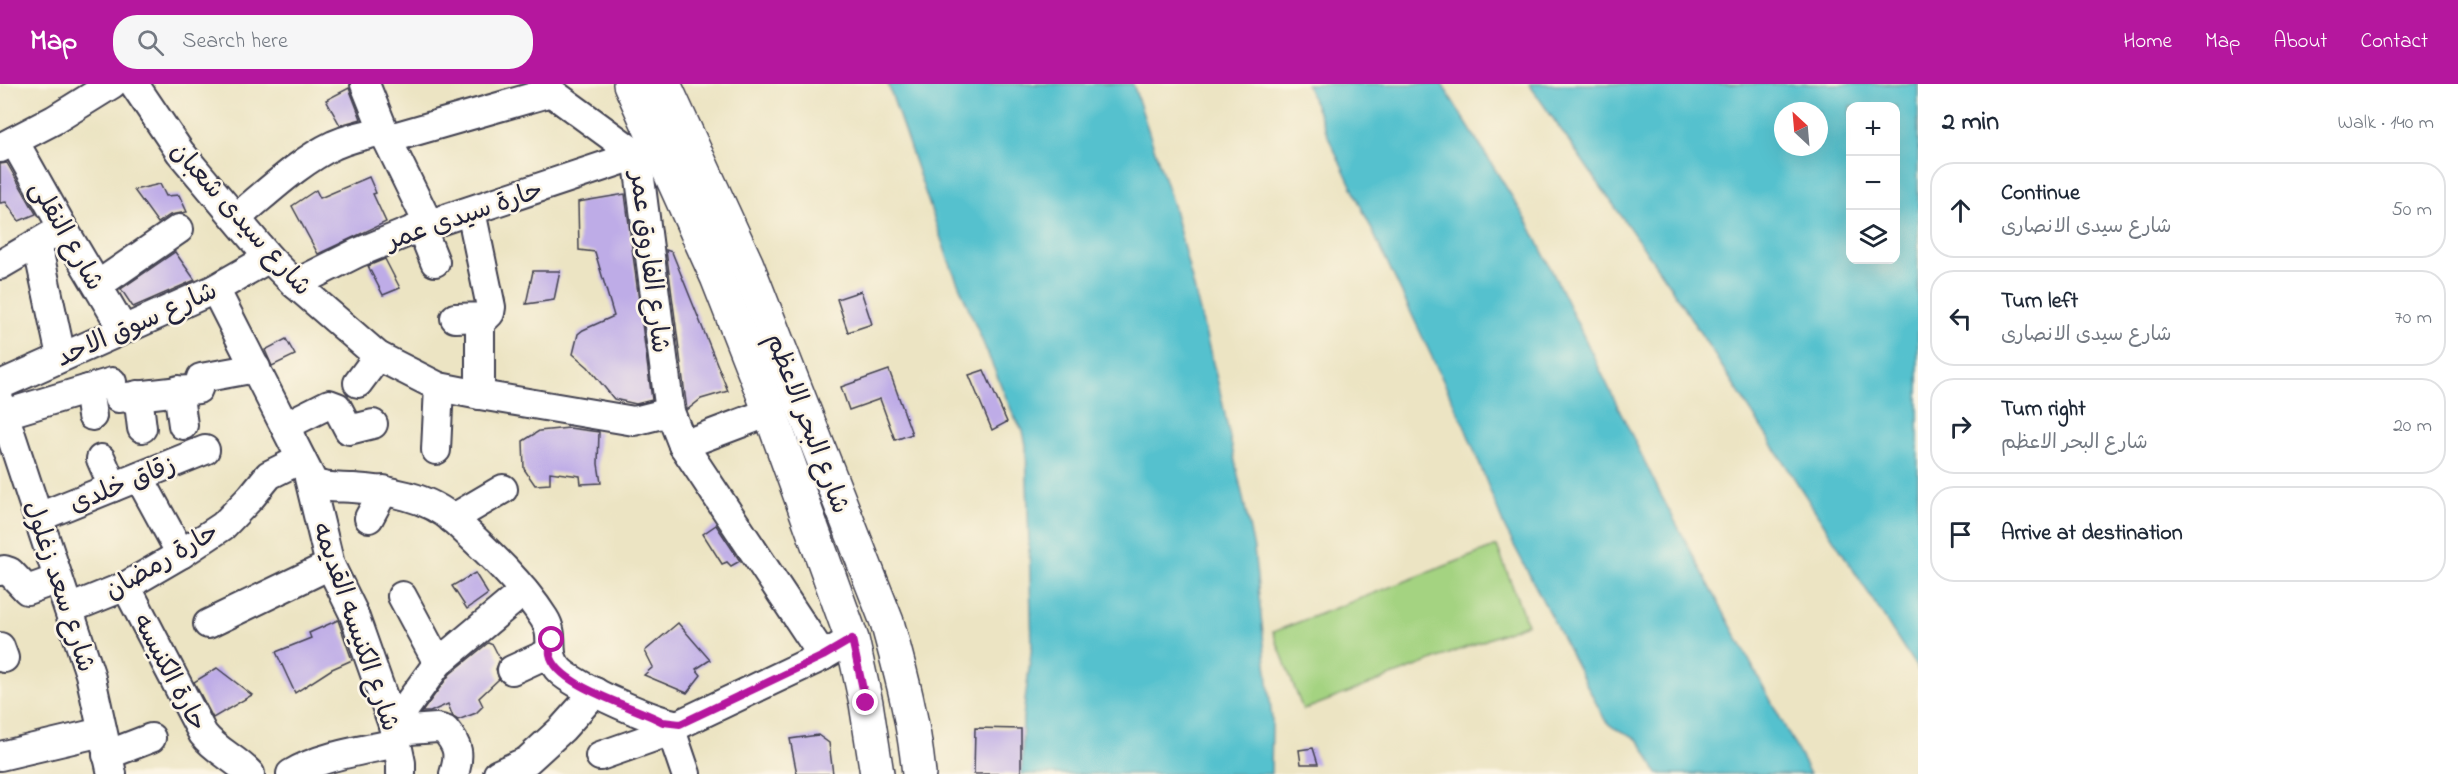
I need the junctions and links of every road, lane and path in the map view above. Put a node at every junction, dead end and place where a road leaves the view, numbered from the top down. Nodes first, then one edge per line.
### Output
1 (112, 84) edge
2 (134, 84) edge
3 (365, 84) edge
4 (630, 84) edge
5 (664, 84) edge
6 (550, 88) edge
7 (386, 135) junction
8 (7, 145) edge
9 (637, 155) junction
10 (471, 211) junction
11 (236, 218) junction
12 (425, 226) junction
13 (63, 228) junction
14 (179, 229) dead end
15 (37, 243) junction
16 (269, 258) junction
17 (435, 262) dead end
18 (0, 265) edge
19 (295, 284) junction
20 (98, 285) junction
21 (215, 289) junction
22 (123, 329) junction
23 (61, 356) junction
24 (378, 356) junction
25 (256, 368) junction
26 (358, 383) dead end
27 (0, 385) edge
28 (439, 387) junction
29 (178, 390) junction
30 (480, 395) junction
31 (110, 396) junction
32 (3, 408) edge
33 (670, 412) junction
34 (770, 412) junction
35 (373, 424) dead end
36 (183, 425) dead end
37 (285, 426) junction
38 (142, 428) dead end
39 (683, 445) junction
40 (205, 450) dead end
41 (436, 450) dead end
42 (101, 459) dead end
43 (305, 469) junction
44 (126, 482) junction
45 (503, 489) dead end
46 (384, 490) junction
47 (39, 517) junction
48 (369, 518) dead end
49 (452, 519) junction
50 (182, 554) junction
51 (330, 565) junction
52 (0, 571) edge
53 (58, 579) junction
54 (126, 586) junction
55 (524, 591) junction
56 (402, 596) dead end
57 (69, 609) junction
58 (208, 624) dead end
59 (852, 639) junction
60 (549, 653) junction
61 (823, 656) junction
62 (438, 663) junction
63 (512, 670) dead end
64 (595, 692) junction
65 (670, 727) junction
66 (395, 733) junction
67 (151, 738) dead end
68 (107, 754) edge
69 (0, 756) edge
70 (600, 756) dead end
71 (250, 774) edge
72 (291, 774) edge
73 (401, 774) edge
74 (454, 774) edge
75 (498, 774) edge
76 (686, 774) edge
77 (877, 774) edge
78 (919, 774) edge

1 - 8 street
2 - 11 street, شارع سيدى شعبان
3 - 7 street
4 - 34 main road, شارع البحر الاعظم
5 - 78 main road, شارع البحر الاعظم
6 - 7 street
6 - 9 street, شارع الفاروق عمر
7 - 11 street
7 - 12 street
8 - 13 street, شارع النقلى
9 - 10 street, حارة سيدى عمر
9 - 33 street, شارع الفاروق عمر
10 - 12 street, حارة سيدى عمر
10 - 30 street
11 - 16 street, شارع سيدى شعبان
12 - 17 street
12 - 19 street, حارة سيدى عمر
13 - 15 street
13 - 20 street, شارع النقلى
14 - 20 street
15 - 18 street
15 - 23 street
16 - 19 street, شارع سيدى شعبان
16 - 21 street, شارع سوق الاحد
19 - 24 street, شارع سيدى شعبان
20 - 22 street, شارع النقلى
21 - 22 street, شارع سوق الاحد
21 - 25 street, شارع الكنيسه القديمه
22 - 23 street, شارع سوق الاحد
23 - 27 street, شارع سوق الاحد
24 - 26 street
24 - 28 street, شارع سيدى شعبان
25 - 29 street
25 - 37 street, شارع الكنيسه القديمه
28 - 30 street, شارع سيدى شعبان
28 - 41 street
29 - 31 street
29 - 36 street
30 - 33 street, شارع سيدى شعبان
31 - 32 street
31 - 38 street
32 - 47 street, شارع سعد زغلول
33 - 39 street, شارع الفاروق عمر
34 - 39 street
34 - 59 main road, شارع البحر الاعظم
35 - 37 street
37 - 43 street, شارع الكنيسه القديمه
39 - 61 street
40 - 44 street, زقاق خلدى
42 - 44 street
43 - 46 street
43 - 50 street, حارة رمضان
43 - 51 street, شارع الكنيسه القديمه
44 - 47 street, زقاق خلدى
44 - 50 street
45 - 49 street
46 - 48 street
46 - 49 street
47 - 53 street, شارع سعد زغلول
49 - 55 street
50 - 54 street, حارة رمضان
51 - 58 street
51 - 66 street, شارع الكنيسه القديمه
52 - 53 street
53 - 57 street, شارع سعد زغلول
54 - 57 street, حارة رمضان
54 - 71 street, حارة الكنيسه
55 - 60 street
55 - 62 street
56 - 62 street
57 - 68 street, شارع سعد زغلول
59 - 61 street
59 - 77 main road, شارع البحر الاعظم
60 - 63 street
60 - 64 street
61 - 65 street
62 - 66 street
64 - 65 street
64 - 75 street
65 - 70 street
65 - 76 street
66 - 72 street
66 - 73 street, شارع الكنيسه القديمه
66 - 74 street
67 - 68 street
68 - 69 street

